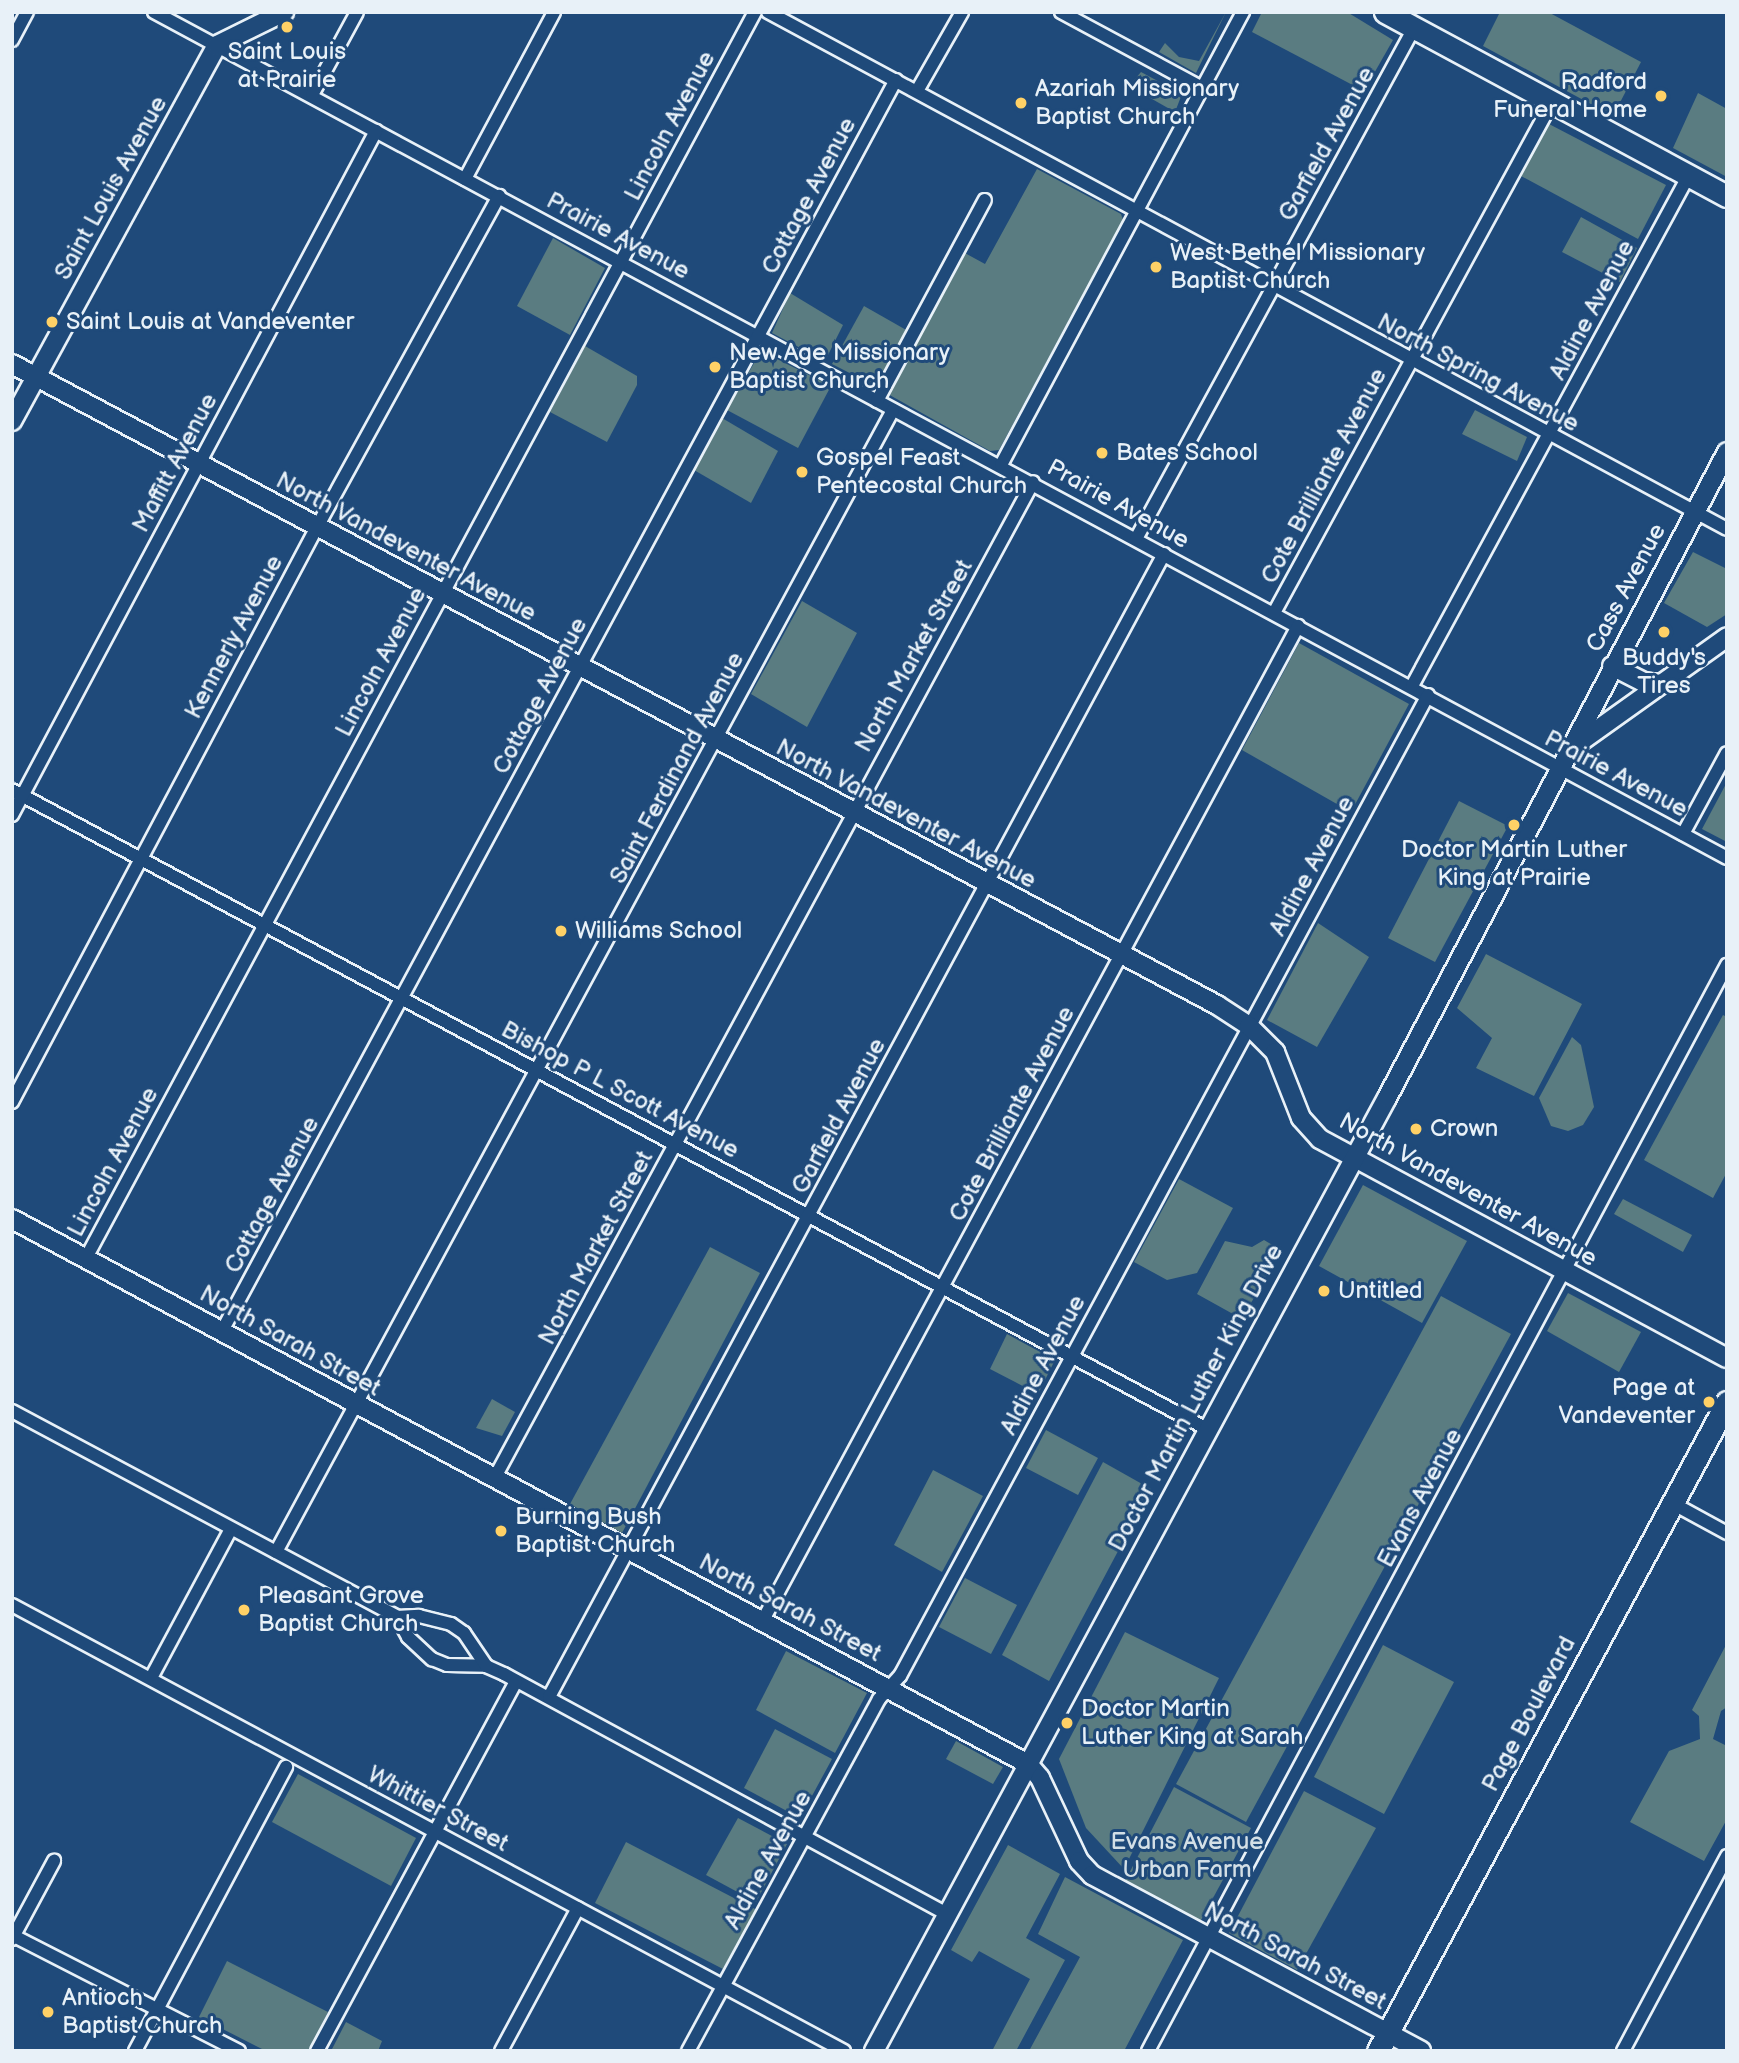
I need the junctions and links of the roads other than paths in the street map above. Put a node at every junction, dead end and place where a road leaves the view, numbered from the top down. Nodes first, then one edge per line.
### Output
1 (27, 12) edge
2 (154, 12) edge
3 (285, 12) edge
4 (357, 12) edge
5 (554, 12) edge
6 (755, 12) edge
7 (768, 12) edge
8 (962, 12) edge
9 (1061, 12) edge
10 (1243, 12) edge
11 (1385, 12) edge
12 (1414, 28) junction
13 (12, 40) edge
14 (217, 45) junction
15 (895, 80) junction
16 (1202, 89) junction
17 (917, 91) junction
18 (312, 95) junction
19 (1552, 102) junction
20 (376, 131) junction
21 (1689, 175) junction
22 (465, 179) junction
23 (1727, 195) edge
24 (499, 196) junction
25 (985, 200) dead end
26 (1135, 212) junction
27 (620, 262) junction
28 (1273, 287) junction
29 (758, 335) junction
30 (1410, 360) junction
31 (12, 364) edge
32 (36, 376) junction
33 (877, 401) junction
34 (893, 410) junction
35 (12, 421) edge
36 (1548, 434) junction
37 (1727, 452) edge
38 (198, 463) junction
39 (1000, 465) junction
40 (1033, 482) junction
41 (1695, 512) junction
42 (317, 527) junction
43 (1727, 529) edge
44 (1136, 538) junction
45 (1164, 554) junction
46 (441, 593) junction
47 (1274, 613) junction
48 (1298, 626) junction
49 (1727, 637) edge
50 (1612, 666) junction
51 (579, 667) junction
52 (1663, 684) junction
53 (1412, 686) junction
54 (1428, 695) junction
55 (716, 740) junction
56 (1570, 749) junction
57 (1727, 752) edge
58 (1560, 768) junction
59 (17, 793) edge
60 (852, 813) junction
61 (12, 814) edge
62 (1683, 834) junction
63 (140, 858) junction
64 (1727, 858) edge
65 (987, 885) junction
66 (264, 924) junction
67 (1120, 956) junction
68 (1727, 965) edge
69 (402, 998) junction
70 (1249, 1026) junction
71 (539, 1070) junction
72 (12, 1102) edge
73 (676, 1143) junction
74 (1354, 1159) junction
75 (810, 1215) junction
76 (13, 1223) edge
77 (86, 1258) junction
78 (1564, 1271) junction
79 (943, 1288) junction
80 (222, 1331) junction
81 (1072, 1356) junction
82 (1727, 1358) edge
83 (1727, 1402) edge
84 (357, 1406) junction
85 (12, 1411) edge
86 (1207, 1429) junction
87 (494, 1479) junction
88 (1672, 1503) junction
89 (231, 1529) junction
90 (1727, 1533) edge
91 (628, 1551) junction
92 (276, 1552) junction
93 (12, 1605) edge
94 (397, 1617) junction
95 (763, 1620) junction
96 (486, 1666) junction
97 (150, 1678) junction
98 (516, 1681) junction
99 (889, 1687) junction
100 (549, 1697) junction
101 (1028, 1764) junction
102 (286, 1767) dead end
103 (436, 1832) junction
104 (806, 1837) junction
105 (1727, 1856) edge
106 (54, 1861) dead end
107 (578, 1908) junction
108 (947, 1914) junction
109 (13, 1937) edge
110 (1210, 1938) junction
111 (723, 1986) junction
112 (157, 2010) junction
113 (1383, 2042) edge
114 (135, 2051) edge
115 (239, 2051) edge
116 (317, 2051) edge
117 (501, 2051) edge
118 (688, 2051) edge
119 (844, 2051) edge
120 (874, 2051) edge
121 (1148, 2051) edge
122 (1421, 2051) edge
123 (1623, 2051) edge

1 - 13 street
2 - 14 street, Prairie Avenue
3 - 14 main road
4 - 18 street
5 - 22 street
6 - 27 street, Lincoln Avenue
7 - 15 street, North Spring Avenue
8 - 17 street
9 - 16 street
10 - 16 street
11 - 12 main road
12 - 19 main road
12 - 28 street, Garfield Avenue
14 - 18 street, Prairie Avenue
14 - 32 main road, Saint Louis Avenue
15 - 17 street, North Spring Avenue
15 - 29 street, Cottage Avenue
16 - 26 street
17 - 26 street, North Spring Avenue
18 - 20 street, Prairie Avenue
19 - 21 main road
19 - 30 street, Cote Brilliante Avenue
20 - 22 street, Prairie Avenue
20 - 38 street, Maffitt Avenue
21 - 23 main road
21 - 36 street, Aldine Avenue
22 - 24 street, Prairie Avenue
24 - 27 street, Prairie Avenue
24 - 42 street, Kennerly Avenue
25 - 33 street
26 - 28 street, North Spring Avenue
26 - 39 street
27 - 29 street, Prairie Avenue
27 - 46 street, Lincoln Avenue
28 - 30 street, North Spring Avenue
28 - 44 street, Garfield Avenue
29 - 33 street, Prairie Avenue
29 - 51 street, Cottage Avenue
30 - 36 street, North Spring Avenue
30 - 47 street, Cote Brilliante Avenue
31 - 32 main road, North Vandeventer Avenue
32 - 35 main road, Saint Louis Avenue
32 - 38 main road, North Vandeventer Avenue
33 - 34 street, Prairie Avenue
34 - 39 street, Prairie Avenue
34 - 55 street, Saint Ferdinand Avenue
36 - 41 street, North Spring Avenue
36 - 53 street, Aldine Avenue
37 - 41 main road, Cass Avenue
38 - 42 main road, North Vandeventer Avenue
38 - 59 street, Maffitt Avenue
39 - 40 street, Prairie Avenue
40 - 44 street, Prairie Avenue
40 - 60 street, North Market Street
41 - 43 street, North Spring Avenue
41 - 50 main road, Cass Avenue
42 - 46 main road, North Vandeventer Avenue
42 - 63 street, Kennerly Avenue
44 - 45 street, Prairie Avenue
45 - 47 street, Prairie Avenue
45 - 65 street, Garfield Avenue
46 - 51 main road, North Vandeventer Avenue
46 - 66 street, Lincoln Avenue
47 - 48 street, Prairie Avenue
48 - 53 street, Prairie Avenue
48 - 67 street, Cote Brilliante Avenue
49 - 52 main road
50 - 52 main road
50 - 56 main road, Cass Avenue
51 - 55 main road, North Vandeventer Avenue
51 - 69 street, Cottage Avenue
52 - 56 main road
53 - 54 street, Prairie Avenue
54 - 58 street, Prairie Avenue
54 - 70 street, Aldine Avenue
55 - 60 main road, North Vandeventer Avenue
55 - 71 street, Saint Ferdinand Avenue
56 - 58 main road, Cass Avenue
57 - 62 street
58 - 62 street, Prairie Avenue
58 - 74 main road, Doctor Martin Luther King Drive
59 - 61 street, Maffitt Avenue
59 - 63 street, Bishop P L Scott Avenue
60 - 65 main road, North Vandeventer Avenue
60 - 73 street, North Market Street
62 - 64 street, Prairie Avenue
63 - 66 street, Bishop P L Scott Avenue
63 - 72 street, Kennerly Avenue
65 - 67 main road, North Vandeventer Avenue
65 - 75 street, Garfield Avenue
66 - 69 street, Bishop P L Scott Avenue
66 - 77 street, Lincoln Avenue
67 - 70 main road, North Vandeventer Avenue
67 - 79 street, Cote Brilliante Avenue
68 - 78 street, Evans Avenue
69 - 71 street, Bishop P L Scott Avenue
69 - 80 street, Cottage Avenue
70 - 74 main road, North Vandeventer Avenue
70 - 81 street, Aldine Avenue
71 - 73 street, Bishop P L Scott Avenue
71 - 84 street, Saint Ferdinand Avenue
73 - 75 street, Bishop P L Scott Avenue
73 - 87 street, North Market Street
74 - 78 main road, North Vandeventer Avenue
74 - 86 main road, Doctor Martin Luther King Drive
75 - 79 street, Bishop P L Scott Avenue
75 - 91 street, Garfield Avenue
76 - 77 main road, North Sarah Street
77 - 80 main road, North Sarah Street
78 - 82 main road, North Vandeventer Avenue
78 - 110 street, Evans Avenue
79 - 81 street, Bishop P L Scott Avenue
79 - 95 street, Cote Brilliante Avenue
80 - 84 main road, North Sarah Street
81 - 86 street, Bishop P L Scott Avenue
81 - 99 street, Aldine Avenue
83 - 88 main road, Page Boulevard
84 - 87 main road, North Sarah Street
84 - 92 street, Saint Ferdinand Avenue
85 - 89 street
86 - 101 main road, Doctor Martin Luther King Drive
87 - 91 main road, North Sarah Street
88 - 90 street
88 - 113 main road, Page Boulevard
89 - 92 street
89 - 97 street
91 - 95 main road, North Sarah Street
91 - 100 street, Garfield Avenue
92 - 94 street
93 - 97 street, Whittier Street
94 - 96 street
94 - 96 street
95 - 99 main road, North Sarah Street
96 - 98 street
97 - 103 street, Whittier Street
98 - 100 street
98 - 103 street
99 - 101 main road, North Sarah Street
99 - 104 street, Aldine Avenue
100 - 104 street
101 - 108 main road, Doctor Martin Luther King Drive
101 - 110 main road, North Sarah Street
102 - 112 street
103 - 107 street, Whittier Street
103 - 116 street
104 - 108 street
104 - 111 street, Aldine Avenue
105 - 123 street
106 - 109 street
107 - 111 street, Whittier Street
107 - 117 street
108 - 120 main road, Doctor Martin Luther King Drive
109 - 112 street
110 - 113 main road, North Sarah Street
110 - 121 street, Evans Avenue
111 - 118 street, Aldine Avenue
111 - 119 street, Whittier Street
112 - 114 street
112 - 115 street
113 - 122 main road, North Sarah Street

